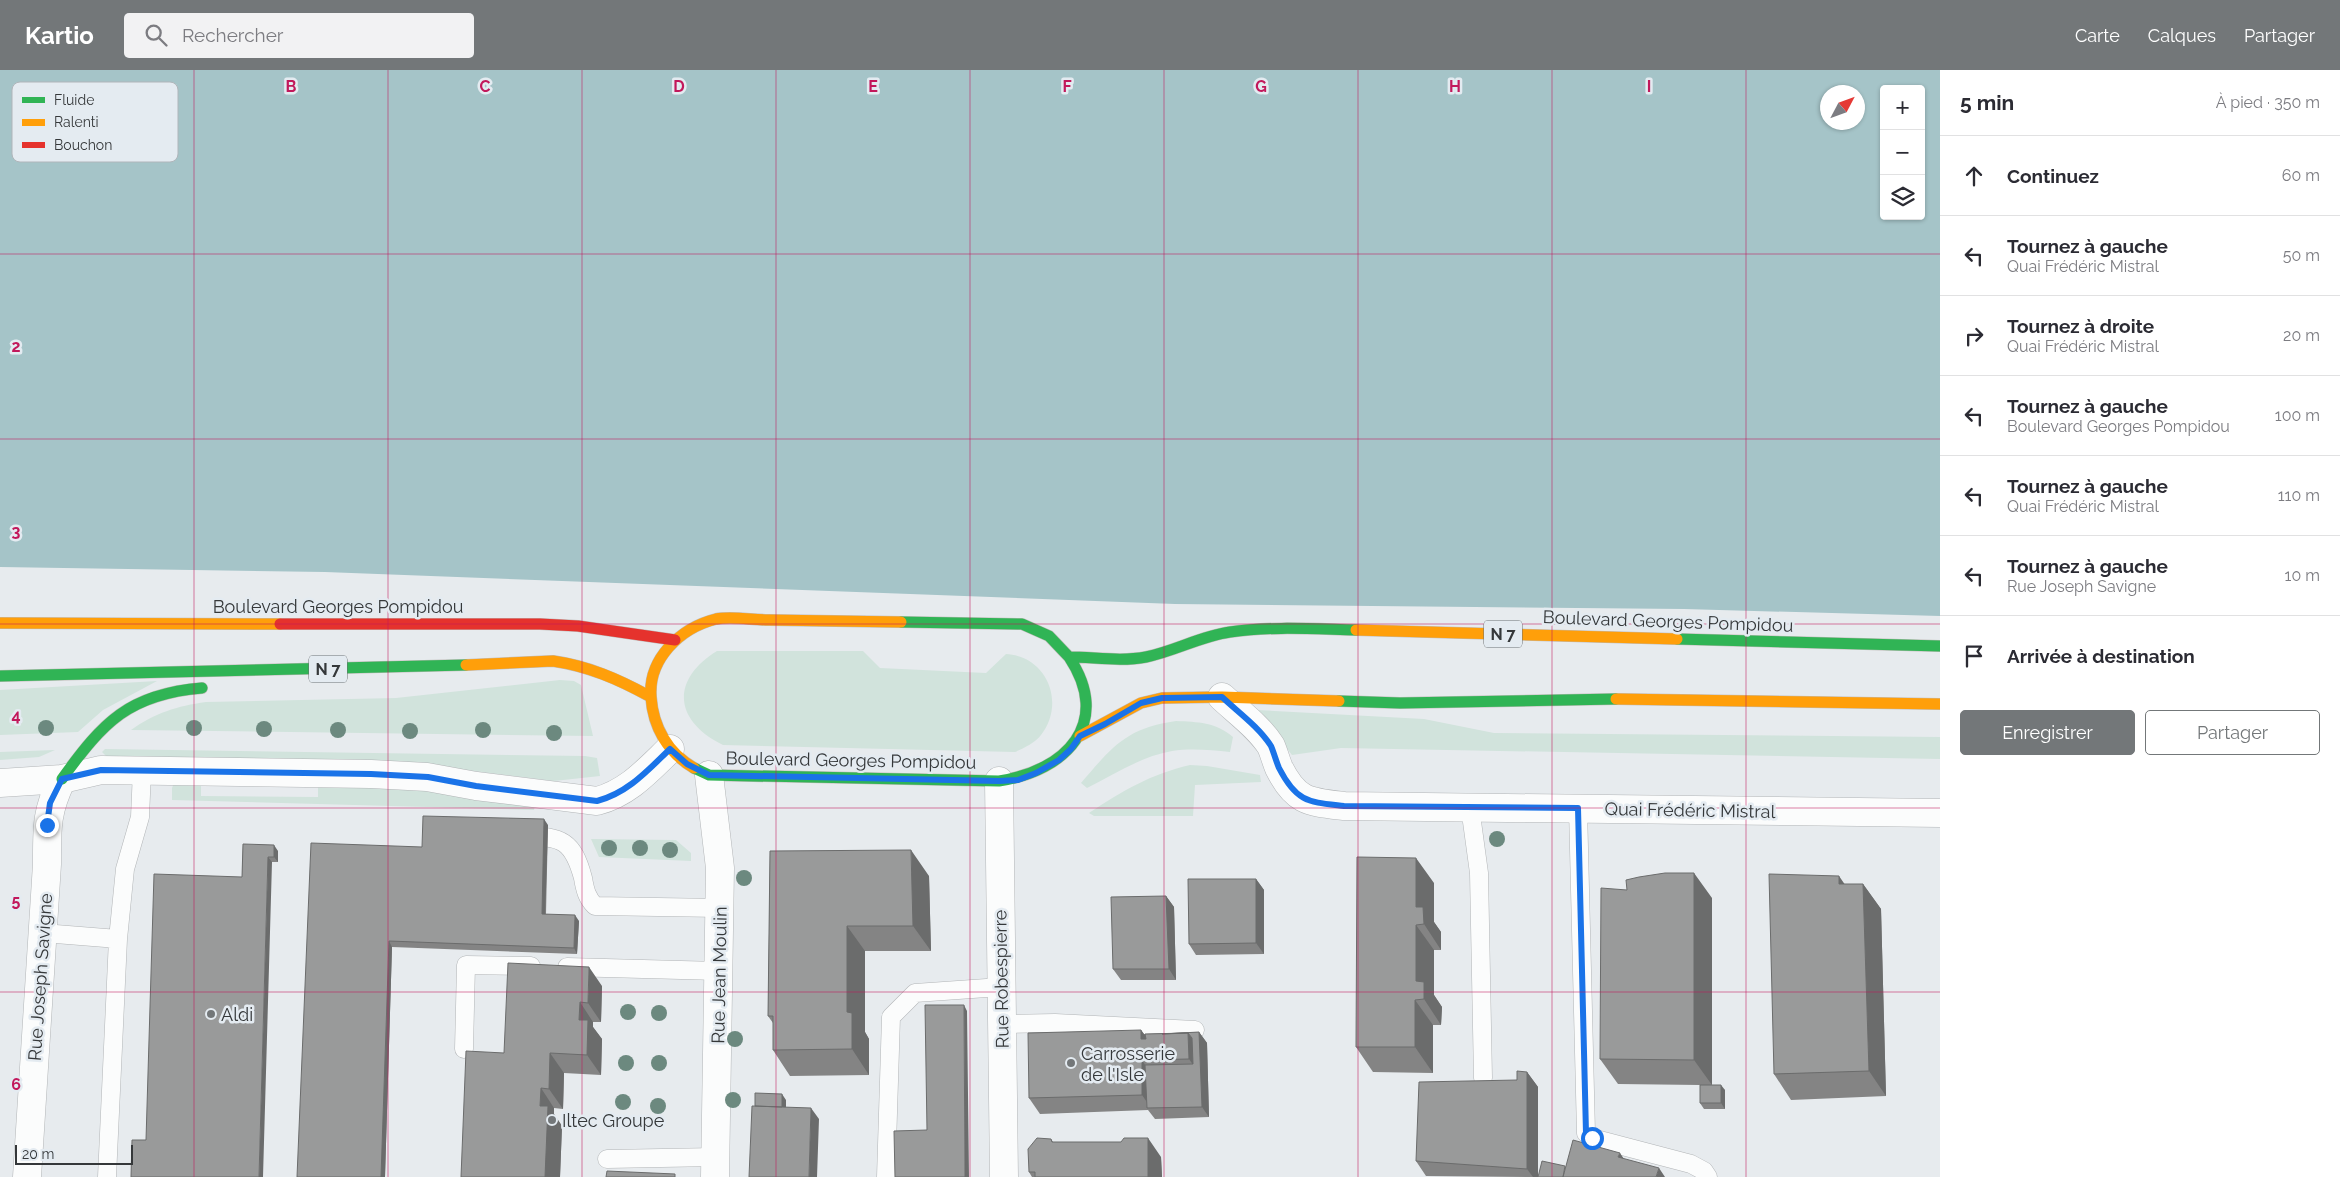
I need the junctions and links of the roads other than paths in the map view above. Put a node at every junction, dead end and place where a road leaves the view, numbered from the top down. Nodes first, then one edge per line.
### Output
1 (0, 623) edge
2 (675, 640) junction
3 (1940, 646) edge
4 (1069, 657) junction
5 (402, 668) junction
6 (0, 676) edge
7 (379, 680) dead end
8 (217, 687) dead end
9 (649, 696) junction
10 (1222, 697) junction
11 (1940, 704) edge
12 (1080, 736) junction
13 (670, 749) junction
14 (142, 770) junction
15 (709, 775) junction
16 (62, 779) junction
17 (999, 781) junction
18 (0, 783) edge
19 (1470, 807) junction
20 (1578, 808) junction
21 (1940, 813) edge
22 (508, 837) edge
23 (720, 908) junction
24 (42, 934) junction
25 (118, 939) junction
26 (719, 970) junction
27 (1001, 986) junction
28 (1002, 1024) junction
29 (1196, 1030) edge
30 (464, 1049) dead end
31 (1483, 1078) dead end
32 (607, 1159) dead end
33 (715, 1167) edge
34 (27, 1177) edge
35 (108, 1177) edge
36 (886, 1177) edge
37 (1004, 1177) edge
38 (1708, 1177) edge

1 - 2 main road, Boulevard Georges Pompidou
2 - 4 main road, Boulevard Georges Pompidou
2 - 9 main road, Boulevard Georges Pompidou
3 - 4 main road, Boulevard Georges Pompidou / N 7
4 - 12 main road, Boulevard Georges Pompidou
5 - 6 main road, N 7
5 - 7 main road
5 - 9 main road, N 7
8 - 16 main road
9 - 13 main road, Boulevard Georges Pompidou
10 - 11 main road, Boulevard Georges Pompidou
10 - 12 main road, Boulevard Georges Pompidou
10 - 19 street, Quai Frédéric Mistral
12 - 17 main road, Boulevard Georges Pompidou
13 - 14 street
13 - 15 main road, Boulevard Georges Pompidou
14 - 16 street
14 - 25 lane
15 - 17 main road, Boulevard Georges Pompidou
15 - 23 street, Rue Jean Moulin
16 - 18 street
16 - 24 street, Rue Joseph Savigne
17 - 27 street, Rue Robespierre
19 - 20 street, Quai Frédéric Mistral
19 - 31 lane
20 - 21 street, Quai Frédéric Mistral
20 - 38 lane
22 - 23 lane
23 - 26 street, Rue Jean Moulin
24 - 25 lane
24 - 34 street, Rue Joseph Savigne
25 - 35 lane
26 - 30 lane
26 - 33 street, Rue Jean Moulin
27 - 28 street, Rue Robespierre
27 - 36 lane
28 - 29 lane
28 - 37 street, Rue Robespierre
32 - 33 lane

